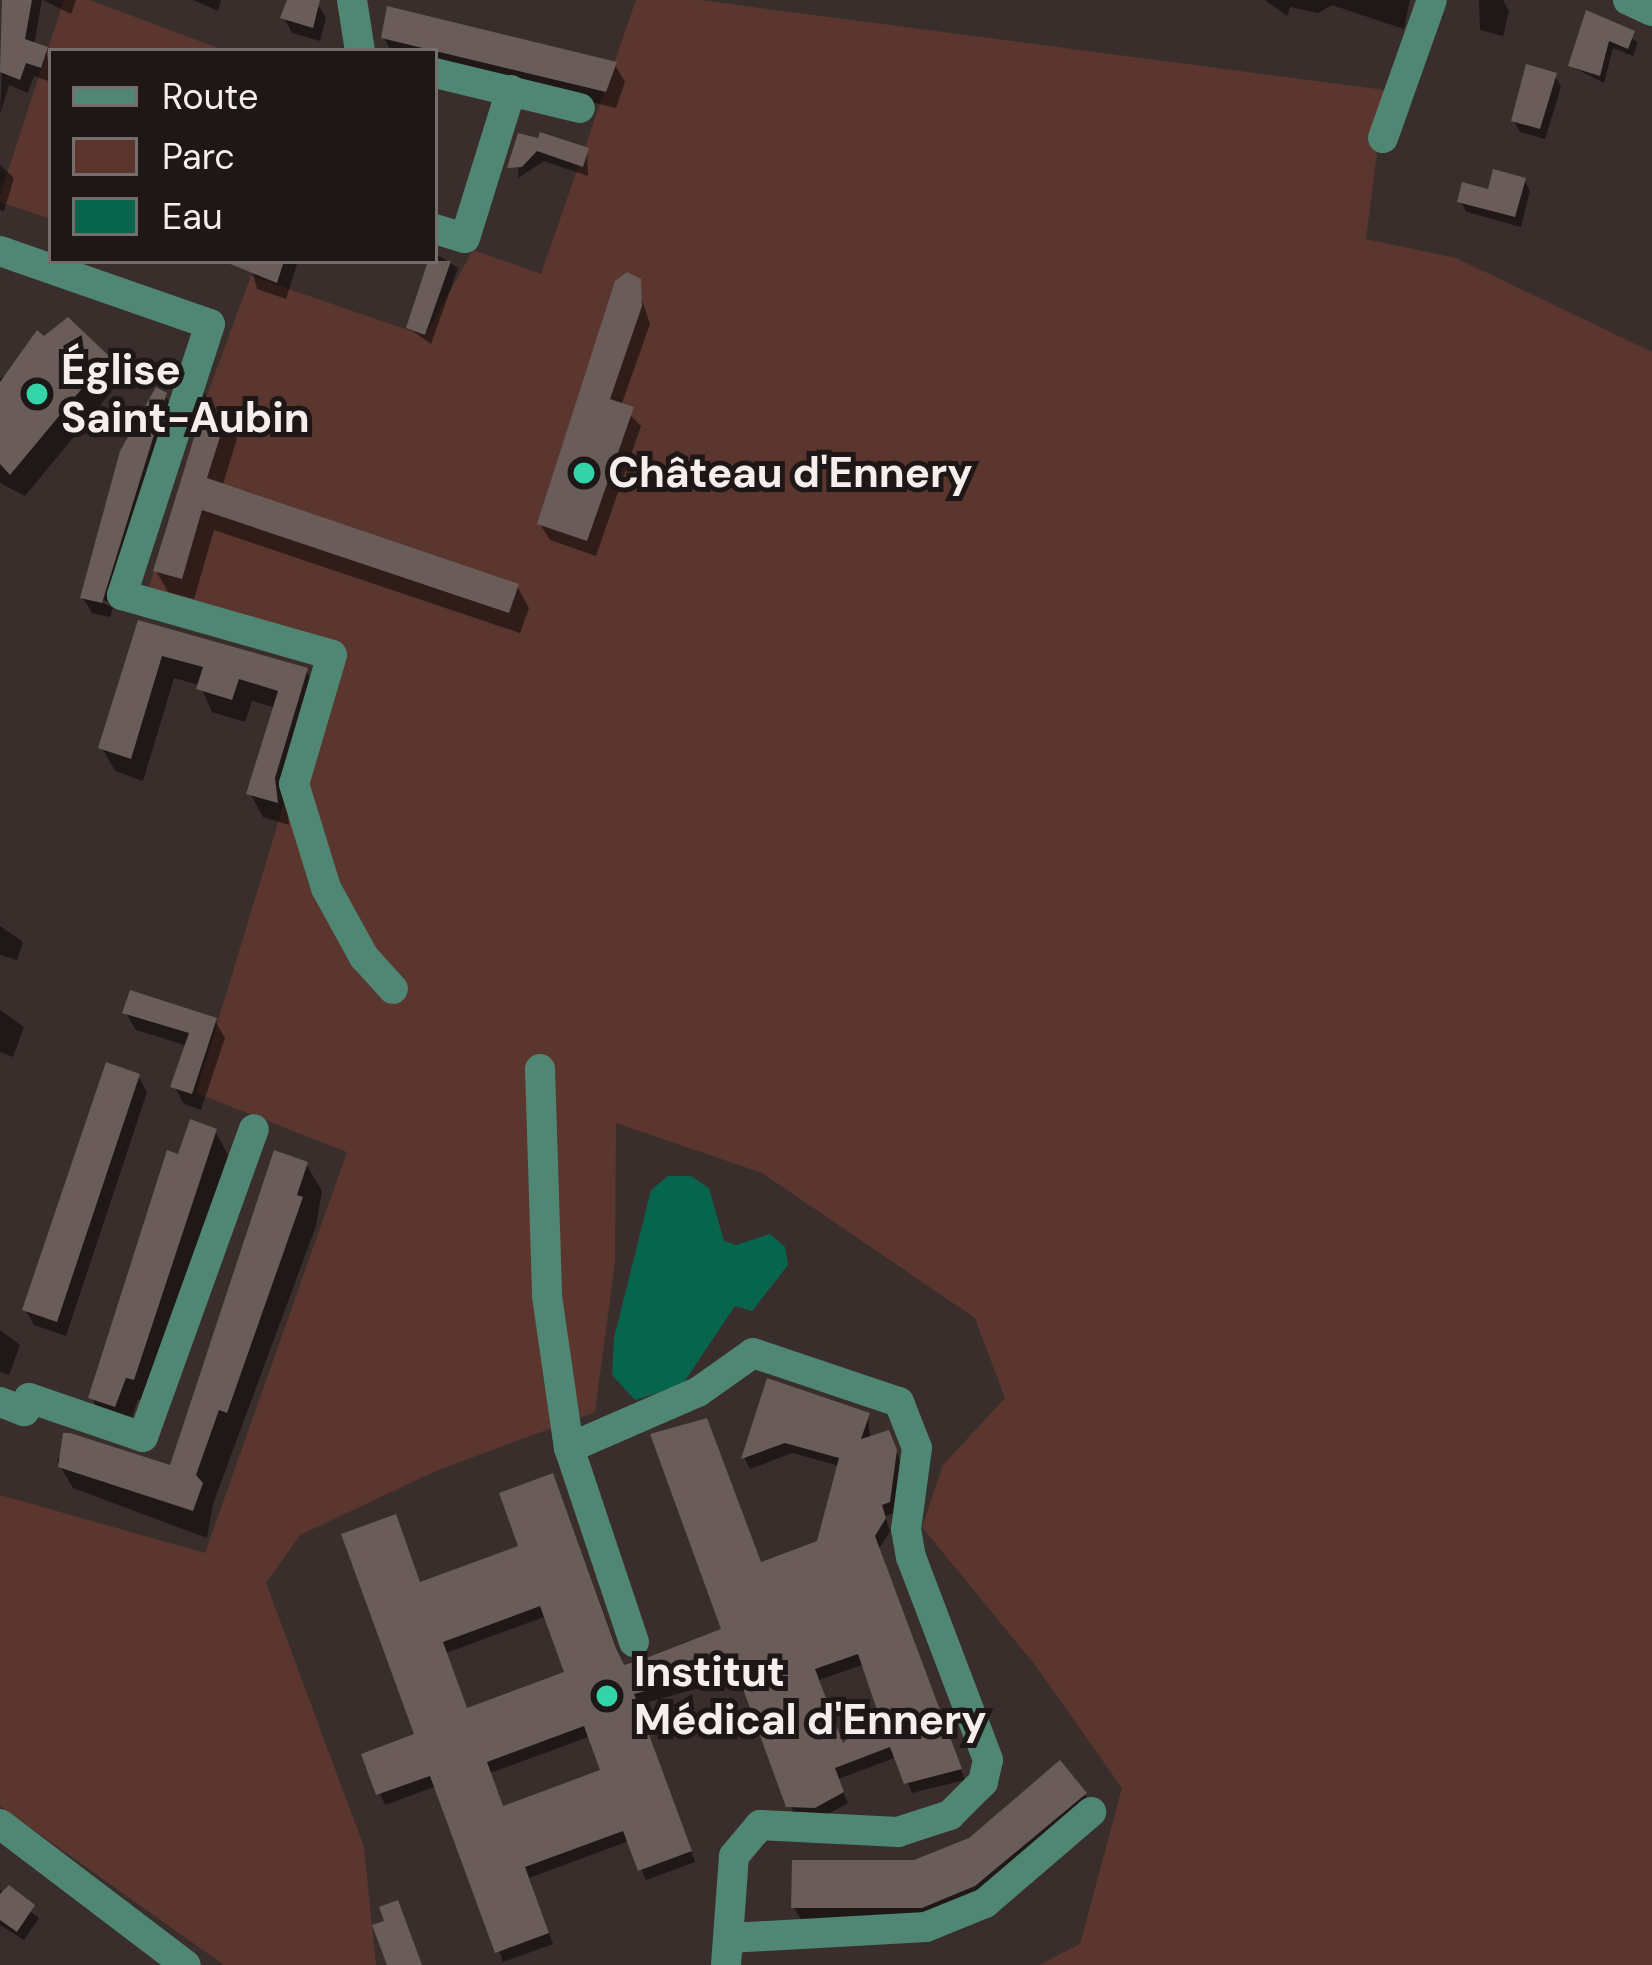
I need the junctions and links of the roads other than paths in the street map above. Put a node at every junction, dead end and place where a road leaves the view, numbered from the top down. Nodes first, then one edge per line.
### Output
1 (352, 0) edge
2 (1432, 0) edge
3 (1628, 0) edge
4 (1652, 11) edge
5 (360, 48) edge
6 (438, 74) edge
7 (511, 90) junction
8 (580, 108) dead end
9 (1384, 138) dead end
10 (438, 230) edge
11 (0, 250) edge
12 (393, 989) dead end
13 (540, 1070) dead end
14 (254, 1129) dead end
15 (0, 1402) edge
16 (569, 1448) junction
17 (634, 1642) dead end
18 (1090, 1812) dead end
19 (0, 1824) edge
20 (728, 1952) edge
21 (186, 1965) edge

1 - 5 street
2 - 9 street
3 - 4 street
6 - 7 street
7 - 8 street
7 - 10 street
11 - 12 street
13 - 16 street
14 - 15 street
16 - 17 street
16 - 20 street
18 - 20 street
19 - 21 street

